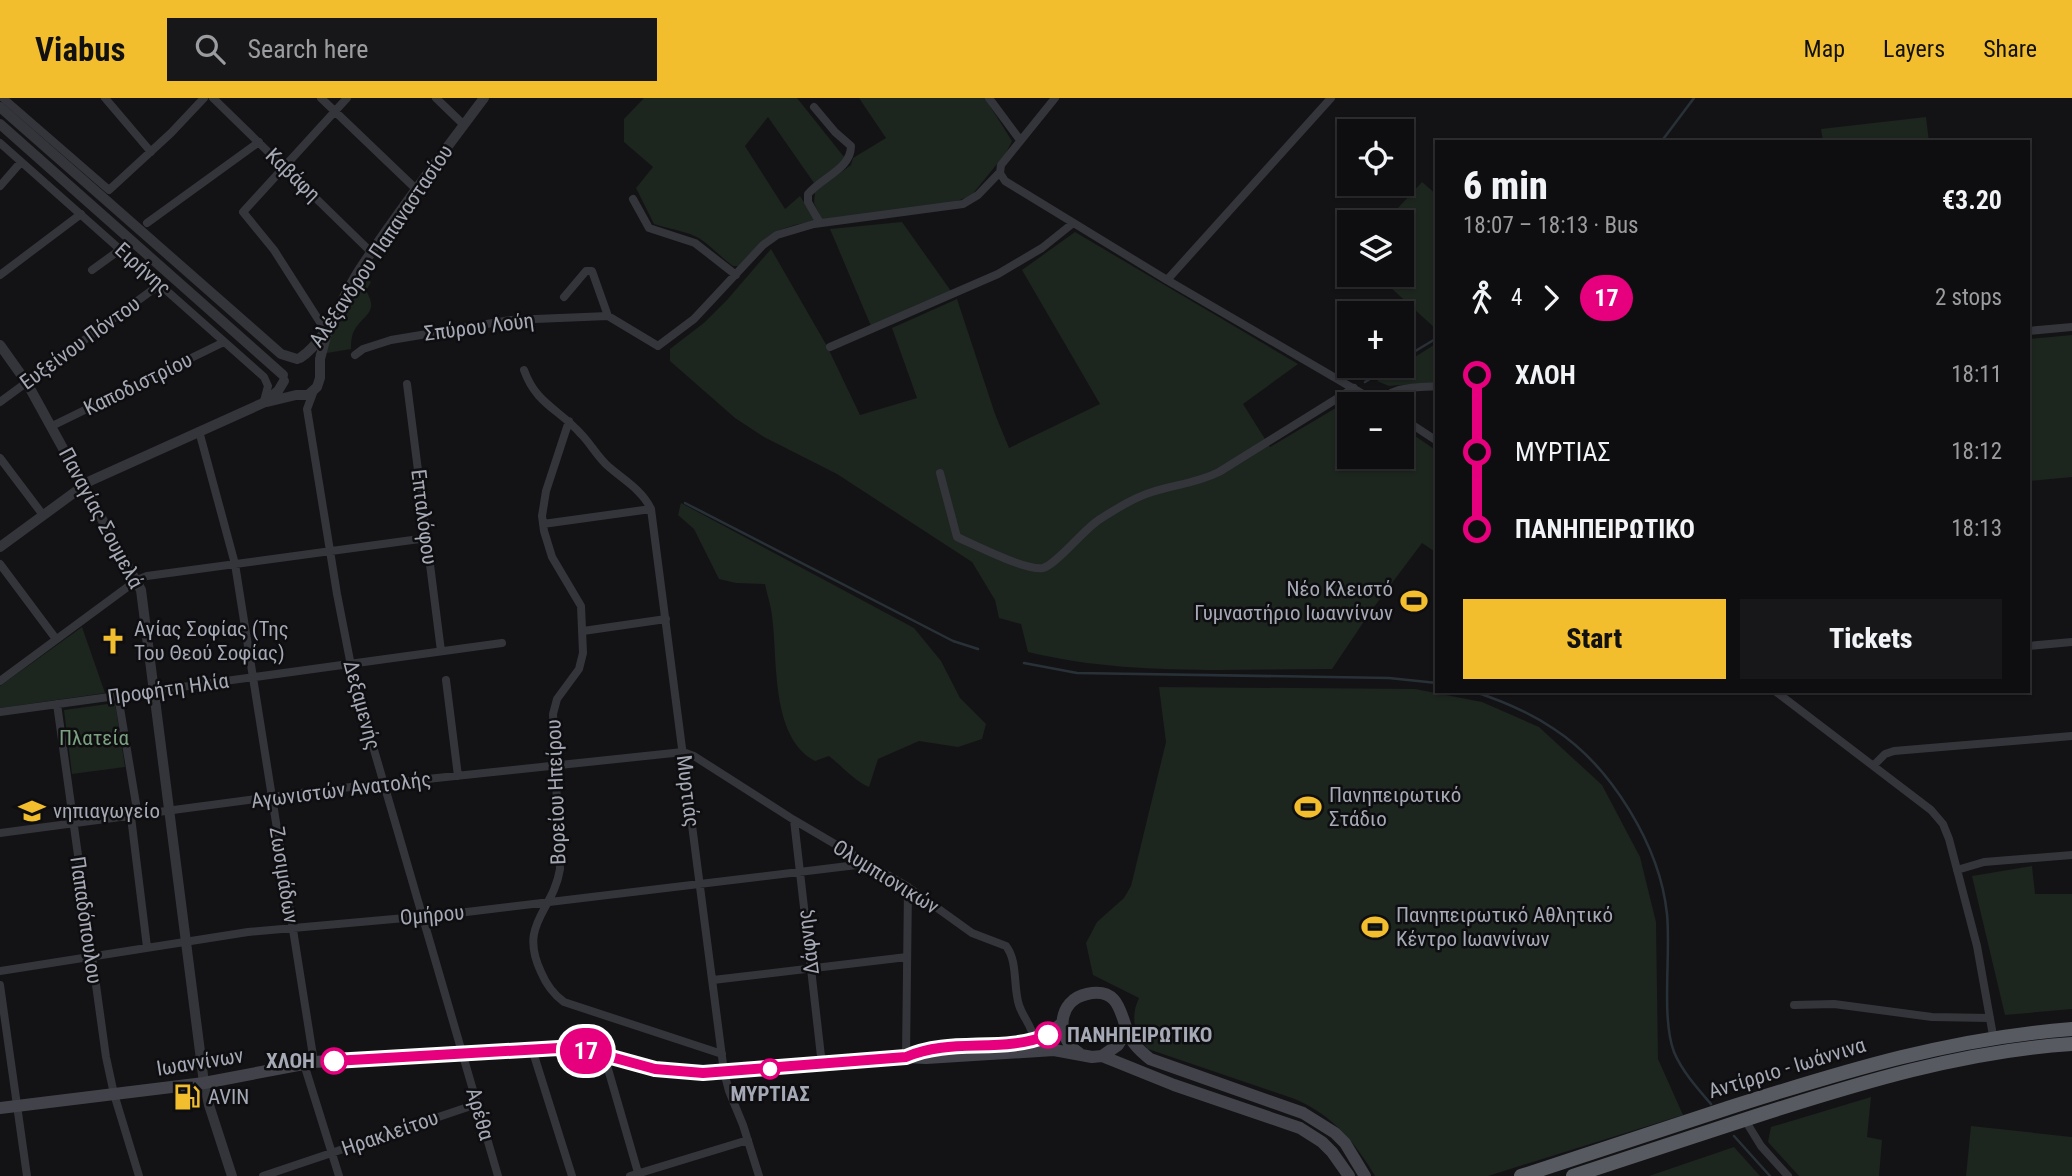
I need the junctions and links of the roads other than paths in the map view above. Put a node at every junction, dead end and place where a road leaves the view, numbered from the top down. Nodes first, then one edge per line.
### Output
1 (3, 98) edge
2 (105, 98) edge
3 (204, 98) edge
4 (213, 98) edge
5 (321, 98) edge
6 (347, 98) edge
7 (436, 98) edge
8 (484, 98) edge
9 (989, 98) edge
10 (1055, 98) edge
11 (1331, 98) edge
12 (0, 107) edge
13 (814, 107) dead end
14 (335, 111) junction
15 (0, 124) edge
16 (464, 125) junction
17 (1020, 140) junction
18 (259, 142) junction
19 (0, 143) edge
20 (151, 152) junction
21 (21, 162) junction
22 (283, 165) junction
23 (1000, 172) junction
24 (0, 186) edge
25 (416, 189) junction
26 (633, 199) dead end
27 (81, 214) junction
28 (147, 223) dead end
29 (820, 223) junction
30 (1072, 224) junction
31 (121, 249) junction
32 (372, 252) junction
33 (92, 270) dead end
34 (0, 275) edge
35 (736, 275) junction
36 (1167, 280) junction
37 (159, 285) junction
38 (564, 297) dead end
39 (608, 316) junction
40 (327, 325) junction
41 (2072, 327) edge
42 (2030, 331) edge
43 (224, 342) junction
44 (0, 345) edge
45 (830, 348) dead end
46 (355, 355) dead end
47 (299, 359) junction
48 (319, 370) junction
49 (524, 370) dead end
50 (283, 378) junction
51 (27, 383) junction
52 (407, 384) dead end
53 (1435, 386) edge
54 (1354, 388) junction
55 (313, 392) junction
56 (1360, 392) edge
57 (1391, 392) edge
58 (296, 395) junction
59 (0, 402) edge
60 (263, 403) junction
61 (569, 421) junction
62 (52, 426) junction
63 (1414, 426) edge
64 (199, 431) junction
65 (1435, 440) edge
66 (0, 458) edge
67 (940, 473) dead end
68 (84, 484) junction
69 (651, 509) junction
70 (43, 515) junction
71 (543, 524) junction
72 (427, 538) junction
73 (0, 547) edge
74 (330, 551) junction
75 (0, 564) edge
76 (235, 564) junction
77 (137, 580) junction
78 (666, 619) junction
79 (583, 631) junction
80 (56, 639) junction
81 (2072, 642) edge
82 (502, 643) dead end
83 (2030, 646) edge
84 (441, 651) junction
85 (350, 664) junction
86 (253, 678) junction
87 (446, 680) dead end
88 (0, 681) edge
89 (154, 691) junction
90 (1778, 693) edge
91 (118, 696) junction
92 (57, 704) junction
93 (0, 712) edge
94 (2072, 736) edge
95 (683, 752) junction
96 (1874, 765) junction
97 (556, 766) junction
98 (458, 776) junction
99 (384, 784) junction
100 (272, 797) junction
101 (169, 812) junction
102 (134, 816) junction
103 (794, 820) junction
104 (72, 824) junction
105 (0, 833) edge
106 (2072, 855) edge
107 (865, 864) junction
108 (1957, 870) junction
109 (799, 871) junction
110 (700, 884) junction
111 (908, 887) junction
112 (547, 903) junction
113 (422, 916) junction
114 (293, 927) junction
115 (186, 941) junction
116 (147, 947) junction
117 (907, 957) junction
118 (90, 958) junction
119 (811, 968) junction
120 (0, 971) edge
121 (713, 980) junction
122 (0, 985) edge
123 (1794, 1005) dead end
124 (1990, 1018) junction
125 (1062, 1023) junction
126 (1125, 1025) junction
127 (2072, 1029) edge
128 (1993, 1037) junction
129 (1034, 1040) junction
130 (2072, 1044) edge
131 (532, 1049) junction
132 (462, 1052) junction
133 (1996, 1053) junction
134 (722, 1054) junction
135 (604, 1055) junction
136 (1082, 1055) junction
137 (1102, 1056) junction
138 (906, 1057) junction
139 (309, 1063) junction
140 (822, 1065) junction
141 (724, 1072) junction
142 (204, 1083) junction
143 (114, 1094) junction
144 (477, 1104) junction
145 (18, 1105) junction
146 (0, 1109) edge
147 (1745, 1120) junction
148 (748, 1140) junction
149 (331, 1153) junction
150 (636, 1175) edge
151 (27, 1176) edge
152 (139, 1176) edge
153 (233, 1176) edge
154 (263, 1176) edge
155 (339, 1176) edge
156 (498, 1176) edge
157 (572, 1176) edge
158 (759, 1176) edge
159 (1349, 1176) edge
160 (1365, 1176) edge
161 (1521, 1176) edge
162 (1573, 1176) edge
163 (1788, 1176) edge

1 - 20 street
2 - 20 street
3 - 20 street
4 - 18 street, Καβάφη
5 - 14 street
6 - 14 street
7 - 16 street
8 - 16 street, Αλέξανδρου Παπαναστασίου
9 - 17 street
10 - 17 street
11 - 36 street
12 - 47 street
13 - 29 street
14 - 22 street
14 - 25 street
15 - 50 street
16 - 25 street, Αλέξανδρου Παπαναστασίου
17 - 23 street
18 - 22 street, Καβάφη
18 - 28 street
19 - 21 street, Ειρήνης
21 - 24 street
21 - 27 street, Ειρήνης
22 - 32 street, Καβάφη
22 - 40 street
23 - 29 street
23 - 30 street
25 - 32 street, Αλέξανδρου Παπαναστασίου
26 - 35 street
27 - 31 street, Ειρήνης
27 - 34 street
29 - 35 street
30 - 36 street
30 - 45 street
31 - 33 street
31 - 37 street, Ειρήνης
32 - 40 street, Αλέξανδρου Παπαναστασίου
35 - 39 street
36 - 54 street
37 - 43 street, Ειρήνης
37 - 51 street, Ευξείνου Πόντου
38 - 39 street
39 - 46 street, Σπύρου Λούη
40 - 47 street, Αλέξανδρου Παπαναστασίου
40 - 48 street
41 - 42 street
43 - 60 street, Ειρήνης
43 - 62 street, Καποδιστρίου
44 - 51 street, Παναγίας Σουμελά
47 - 48 street
47 - 50 street
48 - 55 street
49 - 61 street
50 - 58 street
50 - 60 street
51 - 59 street, Ευξείνου Πόντου
51 - 62 street, Παναγίας Σουμελά
52 - 72 street, Επταλόφου
53 - 57 street
54 - 56 street
54 - 67 street
55 - 58 street
55 - 74 street, Δεξαμενής
58 - 60 street
60 - 64 street
61 - 69 street
61 - 71 street, Βορείου Ηπείρου
62 - 68 street, Παναγίας Σουμελά
63 - 65 street
64 - 68 street
64 - 76 street, Ζωσιμάδων
66 - 70 street
68 - 70 street
68 - 77 street, Παναγίας Σουμελά
69 - 71 street
69 - 78 street, Μυρτιάς
70 - 73 street
71 - 79 street, Βορείου Ηπείρου
72 - 74 street
72 - 84 street, Επταλόφου
74 - 76 street
74 - 85 street, Δεξαμενής
75 - 80 street
76 - 77 street
76 - 86 street, Ζωσιμάδων
77 - 80 street
77 - 89 street, Παναγίας Σουμελά
78 - 79 street
78 - 95 street, Μυρτιάς
79 - 97 street, Βορείου Ηπείρου
80 - 88 street
81 - 83 street
82 - 84 street, Προφήτη Ηλία
84 - 85 street, Προφήτη Ηλία
85 - 86 street, Προφήτη Ηλία
85 - 99 street, Δεξαμενής
86 - 89 street, Προφήτη Ηλία
86 - 100 street, Ζωσιμάδων
87 - 98 street
89 - 91 street, Προφήτη Ηλία
89 - 101 street, Παναγίας Σουμελά
90 - 96 street
91 - 92 street, Προφήτη Ηλία
91 - 102 street
92 - 93 street, Προφήτη Ηλία
92 - 104 street, Παπαδόπουλου
94 - 96 street
95 - 97 street, Αγωνιστών Ανατολής
95 - 103 street, Ολυμπιονικών
95 - 110 street, Μυρτιάς
96 - 108 street
97 - 98 street, Αγωνιστών Ανατολής
97 - 112 street, Βορείου Ηπείρου
98 - 99 street, Αγωνιστών Ανατολής
99 - 100 street, Αγωνιστών Ανατολής
99 - 113 street, Δεξαμενής
100 - 101 street, Αγωνιστών Ανατολής
100 - 114 street, Ζωσιμάδων
101 - 102 street, Αγωνιστών Ανατολής
101 - 115 street, Παναγίας Σουμελά
102 - 104 street, Αγωνιστών Ανατολής
102 - 116 street
103 - 107 street, Ολυμπιονικών
103 - 109 street, Δάφνης
104 - 105 street, Αγωνιστών Ανατολής
104 - 118 street, Παπαδόπουλου
106 - 108 street
107 - 109 street, Ομήρου
107 - 111 street, Ολυμπιονικών
108 - 124 street
109 - 110 street, Ομήρου
109 - 119 street, Δάφνης
110 - 112 street, Ομήρου
110 - 121 street, Μυρτιάς
111 - 117 street
111 - 129 street, Ολυμπιονικών
112 - 113 street, Ομήρου
112 - 134 street, Βορείου Ηπείρου
113 - 114 street, Ομήρου
113 - 132 street, Δεξαμενής
114 - 115 street, Ομήρου
114 - 139 street, Ζωσιμάδων
115 - 116 street, Ομήρου
115 - 142 street, Παναγίας Σουμελά
116 - 118 street, Ομήρου
117 - 119 street
117 - 138 street
118 - 120 street, Ομήρου
118 - 143 street, Παπαδόπουλου
119 - 121 street
119 - 140 street, Δάφνης
121 - 134 street, Μυρτιάς
122 - 145 street
123 - 124 street
124 - 128 street
125 - 126 main road
125 - 129 main road
125 - 136 main road
126 - 137 main road
126 - 160 main road
127 - 128 highway, Αντίρριο - Ιωάννινα
128 - 133 street
128 - 161 highway, Αντίρριο - Ιωάννινα
129 - 138 main road
130 - 133 highway, Αντίρριο - Ιωάννινα
131 - 132 main road, Ιωαννίνων
131 - 135 main road, Ιωαννίνων
131 - 157 street
132 - 139 main road, Ιωαννίνων
132 - 144 street, Αρέθα
133 - 147 highway, Αντίρριο - Ιωάννινα
134 - 141 street, Μυρτιάς
135 - 141 main road, Ιωαννίνων
135 - 150 street
136 - 137 main road
136 - 138 main road
137 - 159 main road
138 - 140 main road, Ιωαννίνων
139 - 142 main road, Ιωαννίνων
139 - 149 street, Ζωσιμάδων
140 - 141 main road, Ιωαννίνων
141 - 148 street, Μυρτιάς
142 - 143 main road, Ιωαννίνων
142 - 153 street, Παναγίας Σουμελά
143 - 145 main road, Ιωαννίνων
143 - 152 street, Παπαδόπουλου
144 - 149 street, Ηρακλείτου
144 - 156 street, Αρέθα
145 - 146 main road, Ιωαννίνων
145 - 151 street
147 - 162 highway, Αντίρριο - Ιωάννινα
147 - 163 street
148 - 150 street
148 - 158 street, Μυρτιάς
149 - 154 street, Ηρακλείτου
149 - 155 street, Ζωσιμάδων

